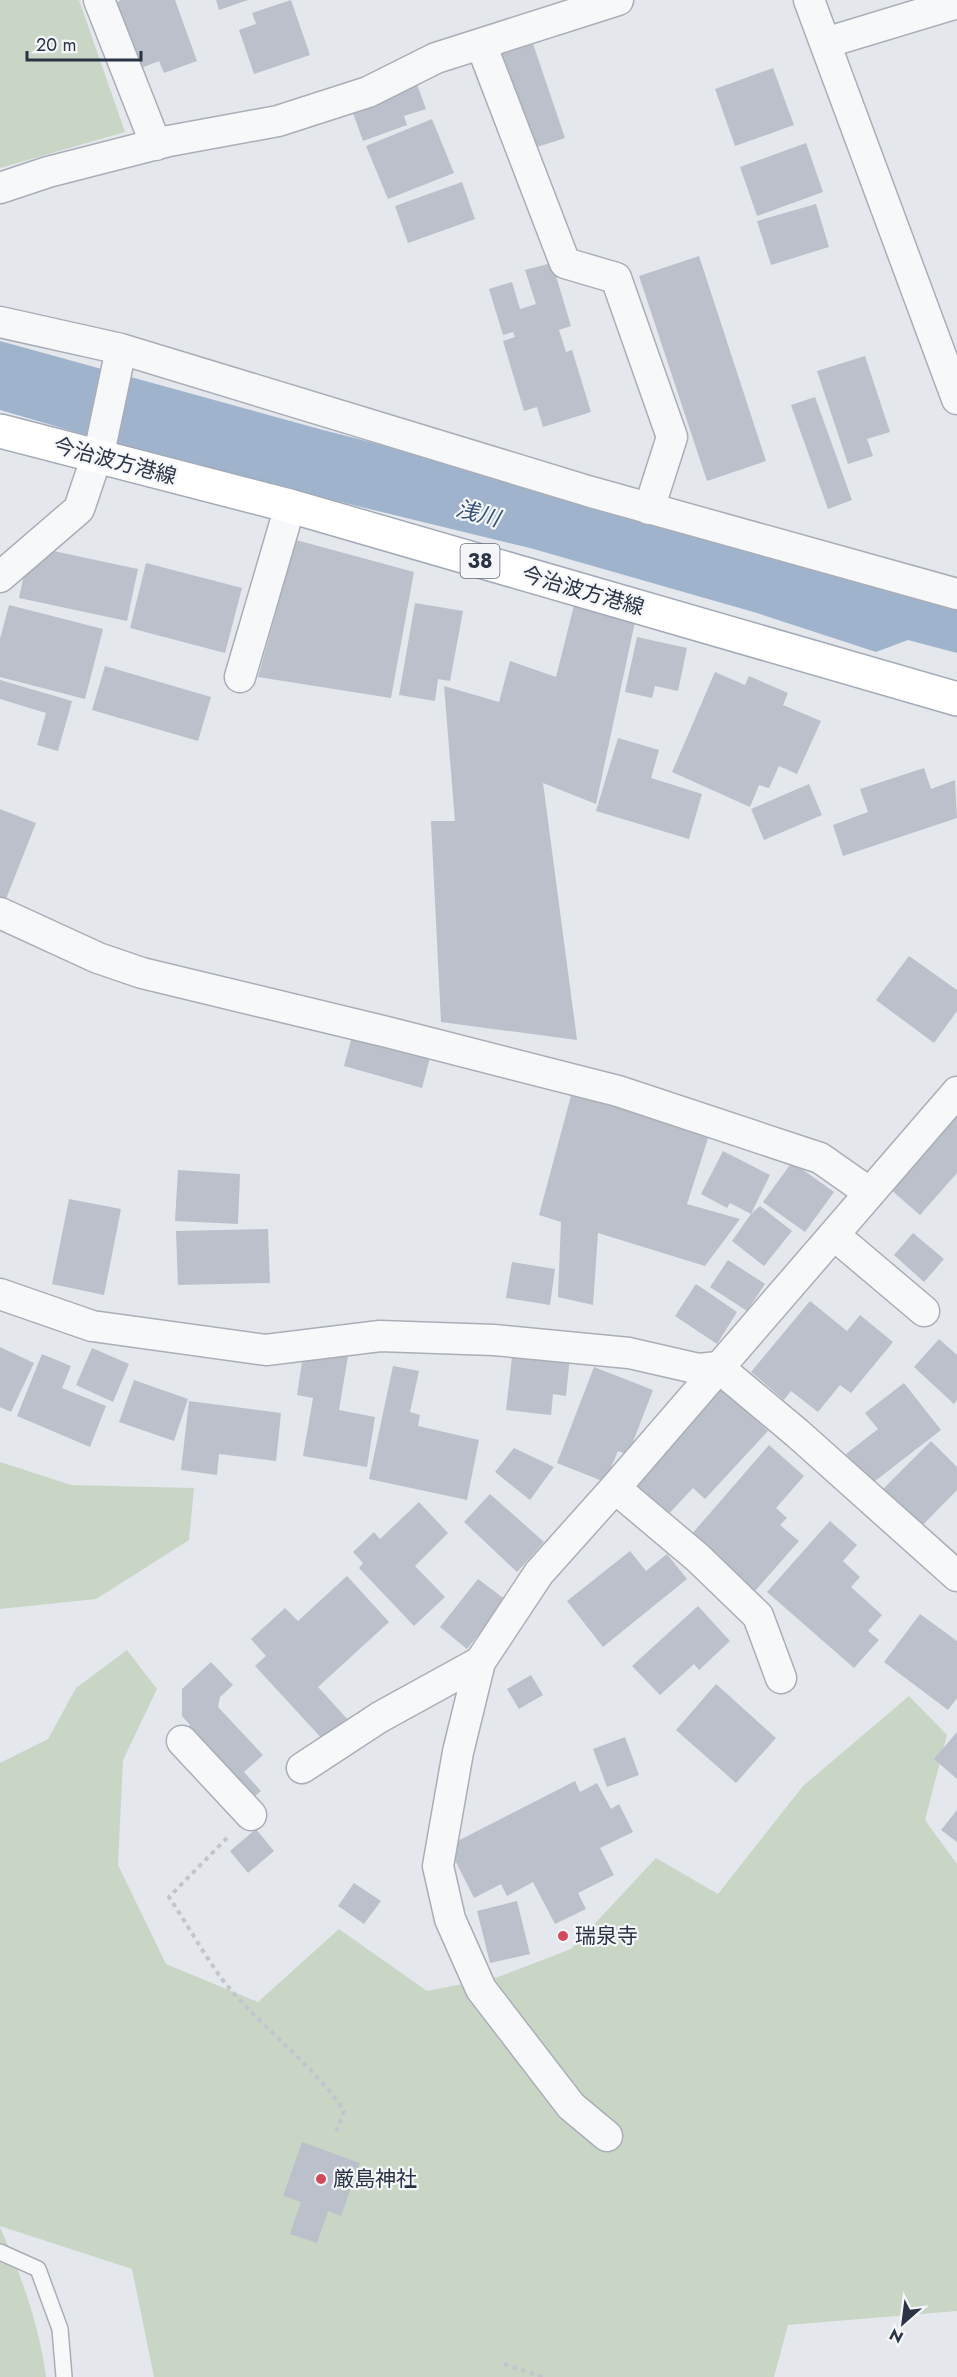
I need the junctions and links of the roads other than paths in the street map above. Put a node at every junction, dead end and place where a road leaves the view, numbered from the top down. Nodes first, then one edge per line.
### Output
1 (99, 0) edge
2 (618, 0) edge
3 (809, 0) edge
4 (957, 3) edge
5 (482, 44) junction
6 (825, 44) junction
7 (156, 145) junction
8 (0, 188) edge
9 (0, 322) edge
10 (121, 353) junction
11 (957, 399) edge
12 (0, 431) edge
13 (99, 450) junction
14 (290, 506) junction
15 (649, 509) junction
16 (0, 577) edge
17 (957, 594) edge
18 (240, 677) dead end
19 (957, 699) edge
20 (0, 913) edge
21 (957, 1092) edge
22 (870, 1193) junction
23 (834, 1235) junction
24 (0, 1294) edge
25 (924, 1311) dead end
26 (718, 1367) junction
27 (615, 1488) junction
28 (957, 1576) edge
29 (480, 1662) junction
30 (781, 1678) dead end
31 (182, 1741) dead end
32 (302, 1768) dead end
33 (251, 1815) road end
34 (607, 2136) dead end
35 (0, 2252) edge
36 (64, 2377) edge

1 - 7 street
2 - 5 street
3 - 6 street
4 - 6 street
5 - 7 street
5 - 15 street
6 - 11 street
7 - 8 street
9 - 10 street
10 - 13 street
10 - 15 street
12 - 13 main road, 今治波方港線 / 38
13 - 14 main road, 今治波方港線 / 38
13 - 16 street
14 - 18 street
14 - 19 main road, 今治波方港線 / 38
15 - 17 street
20 - 22 street
21 - 22 street
22 - 23 street
23 - 25 street
23 - 26 street
24 - 26 street
26 - 27 street
26 - 28 street
27 - 29 street
27 - 30 street
29 - 32 street
29 - 34 street
31 - 33 street
35 - 36 lane

